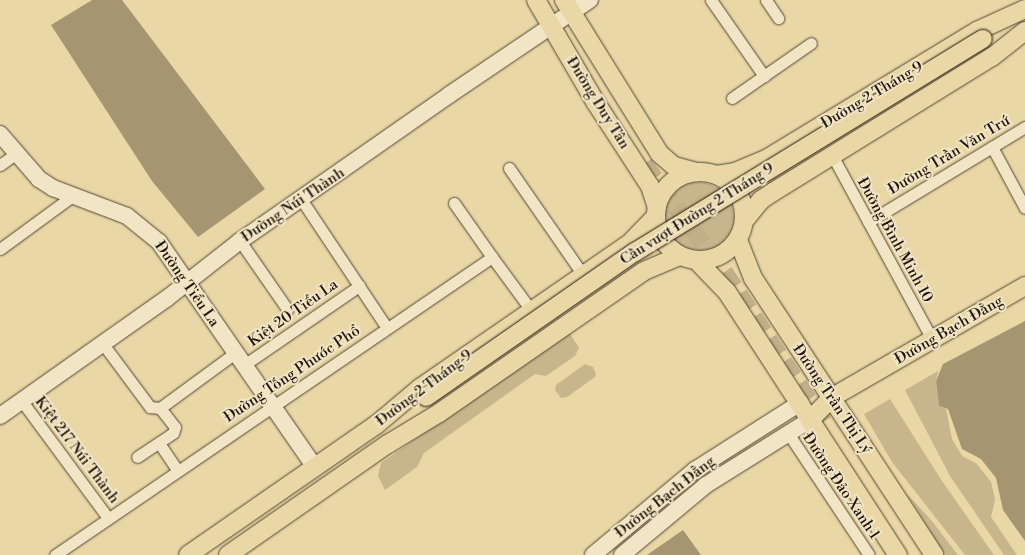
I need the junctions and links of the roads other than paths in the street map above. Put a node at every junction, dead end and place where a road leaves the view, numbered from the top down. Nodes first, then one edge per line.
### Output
1 (536, 0) edge
2 (590, 0) edge
3 (711, 0) edge
4 (766, 0) edge
5 (568, 6) edge
6 (1022, 6) edge
7 (778, 18) dead end
8 (551, 26) junction
9 (1025, 30) edge
10 (812, 43) dead end
11 (985, 43) junction
12 (764, 76) junction
13 (732, 98) dead end
14 (628, 104) junction
15 (606, 118) junction
16 (1025, 127) edge
17 (0, 134) edge
18 (992, 147) junction
19 (15, 154) junction
20 (832, 155) junction
21 (0, 165) edge
22 (509, 168) dead end
23 (698, 172) junction
24 (716, 175) junction
25 (71, 197) junction
26 (301, 199) junction
27 (454, 203) dead end
28 (1025, 208) edge
29 (656, 211) junction
30 (744, 222) junction
31 (868, 222) junction
32 (240, 240) junction
33 (738, 240) junction
34 (0, 249) edge
35 (679, 256) junction
36 (492, 257) junction
37 (697, 261) junction
38 (583, 274) junction
39 (187, 281) junction
40 (359, 286) junction
41 (1025, 286) edge
42 (287, 309) dead end
43 (532, 310) junction
44 (779, 319) junction
45 (387, 328) junction
46 (756, 334) junction
47 (932, 339) junction
48 (102, 344) junction
49 (239, 359) junction
50 (831, 398) junction
51 (21, 400) junction
52 (430, 401) junction
53 (800, 403) junction
54 (272, 406) junction
55 (160, 408) junction
56 (0, 416) edge
57 (823, 421) junction
58 (376, 425) junction
59 (788, 433) junction
60 (159, 443) junction
61 (388, 444) junction
62 (136, 457) dead end
63 (315, 467) junction
64 (177, 470) junction
65 (682, 481) junction
66 (692, 497) junction
67 (108, 518) junction
68 (55, 555) edge
69 (188, 555) edge
70 (228, 555) edge
71 (594, 555) edge
72 (622, 555) edge
73 (869, 555) edge
74 (898, 555) edge
75 (910, 555) edge
76 (922, 555) edge
77 (934, 555) edge

1 - 8 main road, Đường Duy Tân
2 - 5 main road, Đường Núi Thành
3 - 12 street
4 - 7 street
5 - 8 main road, Đường Núi Thành
5 - 14 main road, Đường Duy Tân
6 - 11 main road, Cầu vượt Đường 2 Tháng 9
6 - 24 main road, Đường 2 Tháng 9
8 - 15 main road, Đường Duy Tân
8 - 26 main road, Đường Núi Thành
9 - 11 main road, Cầu vượt Đường 2 Tháng 9
9 - 20 main road, Đường 2 Tháng 9
10 - 12 street
11 - 52 main road, Cầu vượt Đường 2 Tháng 9
12 - 13 street
14 - 15 main road
14 - 23 main road, Đường Duy Tân
15 - 29 main road, Đường Duy Tân
16 - 18 street, Đường Trần Văn Trứ
17 - 19 main road, Đường Tiểu La
18 - 28 street
18 - 31 street, Đường Trần Văn Trứ
19 - 21 street
19 - 25 main road, Đường Tiểu La
20 - 30 main road, Đường 2 Tháng 9
20 - 31 street, Đường Bình Minh 10
22 - 38 street
23 - 24 main road
23 - 29 main road
24 - 30 main road
25 - 34 street
25 - 39 main road, Đường Tiểu La
26 - 32 main road, Đường Núi Thành
26 - 40 street
27 - 36 street
29 - 35 main road
29 - 38 main road, Đường 2 Tháng 9
30 - 33 main road
31 - 47 street, Đường Bình Minh 10
32 - 39 main road, Đường Núi Thành
32 - 42 street
33 - 37 main road
33 - 44 main road, Đường Trần Thị Lý
35 - 37 main road
35 - 61 main road, Đường 2 Tháng 9
36 - 43 street
36 - 45 street, Đường Tống Phước Phổ
37 - 46 main road, Đường Trần Thị Lý
38 - 43 main road, Đường 2 Tháng 9
39 - 48 main road, Đường Núi Thành
39 - 49 main road, Đường Tiểu La
40 - 45 street
40 - 49 street, Kiệt 20 Tiểu La
41 - 47 main road, Đường Bạch Đằng
43 - 58 main road, Đường 2 Tháng 9
44 - 46 main road
44 - 50 main road, Đường Trần Thị Lý
45 - 54 street, Đường Tống Phước Phổ
46 - 53 main road, Đường Trần Thị Lý
47 - 50 main road, Đường Bạch Đằng
48 - 51 main road, Đường Núi Thành
48 - 55 street
49 - 54 main road, Đường Tiểu La
49 - 55 street, Kiệt 20 Tiểu La
50 - 53 main road
50 - 57 main road
50 - 77 main road, Đường Trần Thị Lý
51 - 56 main road, Đường Núi Thành
51 - 67 street, Kiệt 217 Núi Thành
52 - 58 main road, Cầu vượt Đường 2 Tháng 9
52 - 61 main road, Cầu vượt Đường 2 Tháng 9
53 - 57 main road, Đường Trần Thị Lý
53 - 65 main road, Đường Bạch Đằng
54 - 63 main road, Đường Tiểu La
54 - 64 street, Đường Tống Phước Phổ
55 - 60 street
57 - 59 main road, Đường Bạch Đằng
57 - 74 main road, Đường Trần Thị Lý
57 - 75 main road
57 - 76 main road
58 - 63 main road, Đường 2 Tháng 9
59 - 66 main road, Đường Bạch Đằng
59 - 73 street, Đường Đảo Xanh 1
60 - 62 street
60 - 64 street
61 - 70 main road, Đường 2 Tháng 9
63 - 69 main road, Đường 2 Tháng 9
64 - 67 street, Đường Tống Phước Phổ
65 - 66 main road
65 - 71 main road, Đường Bạch Đằng
66 - 72 main road, Đường Bạch Đằng
67 - 68 street, Đường Tống Phước Phổ

